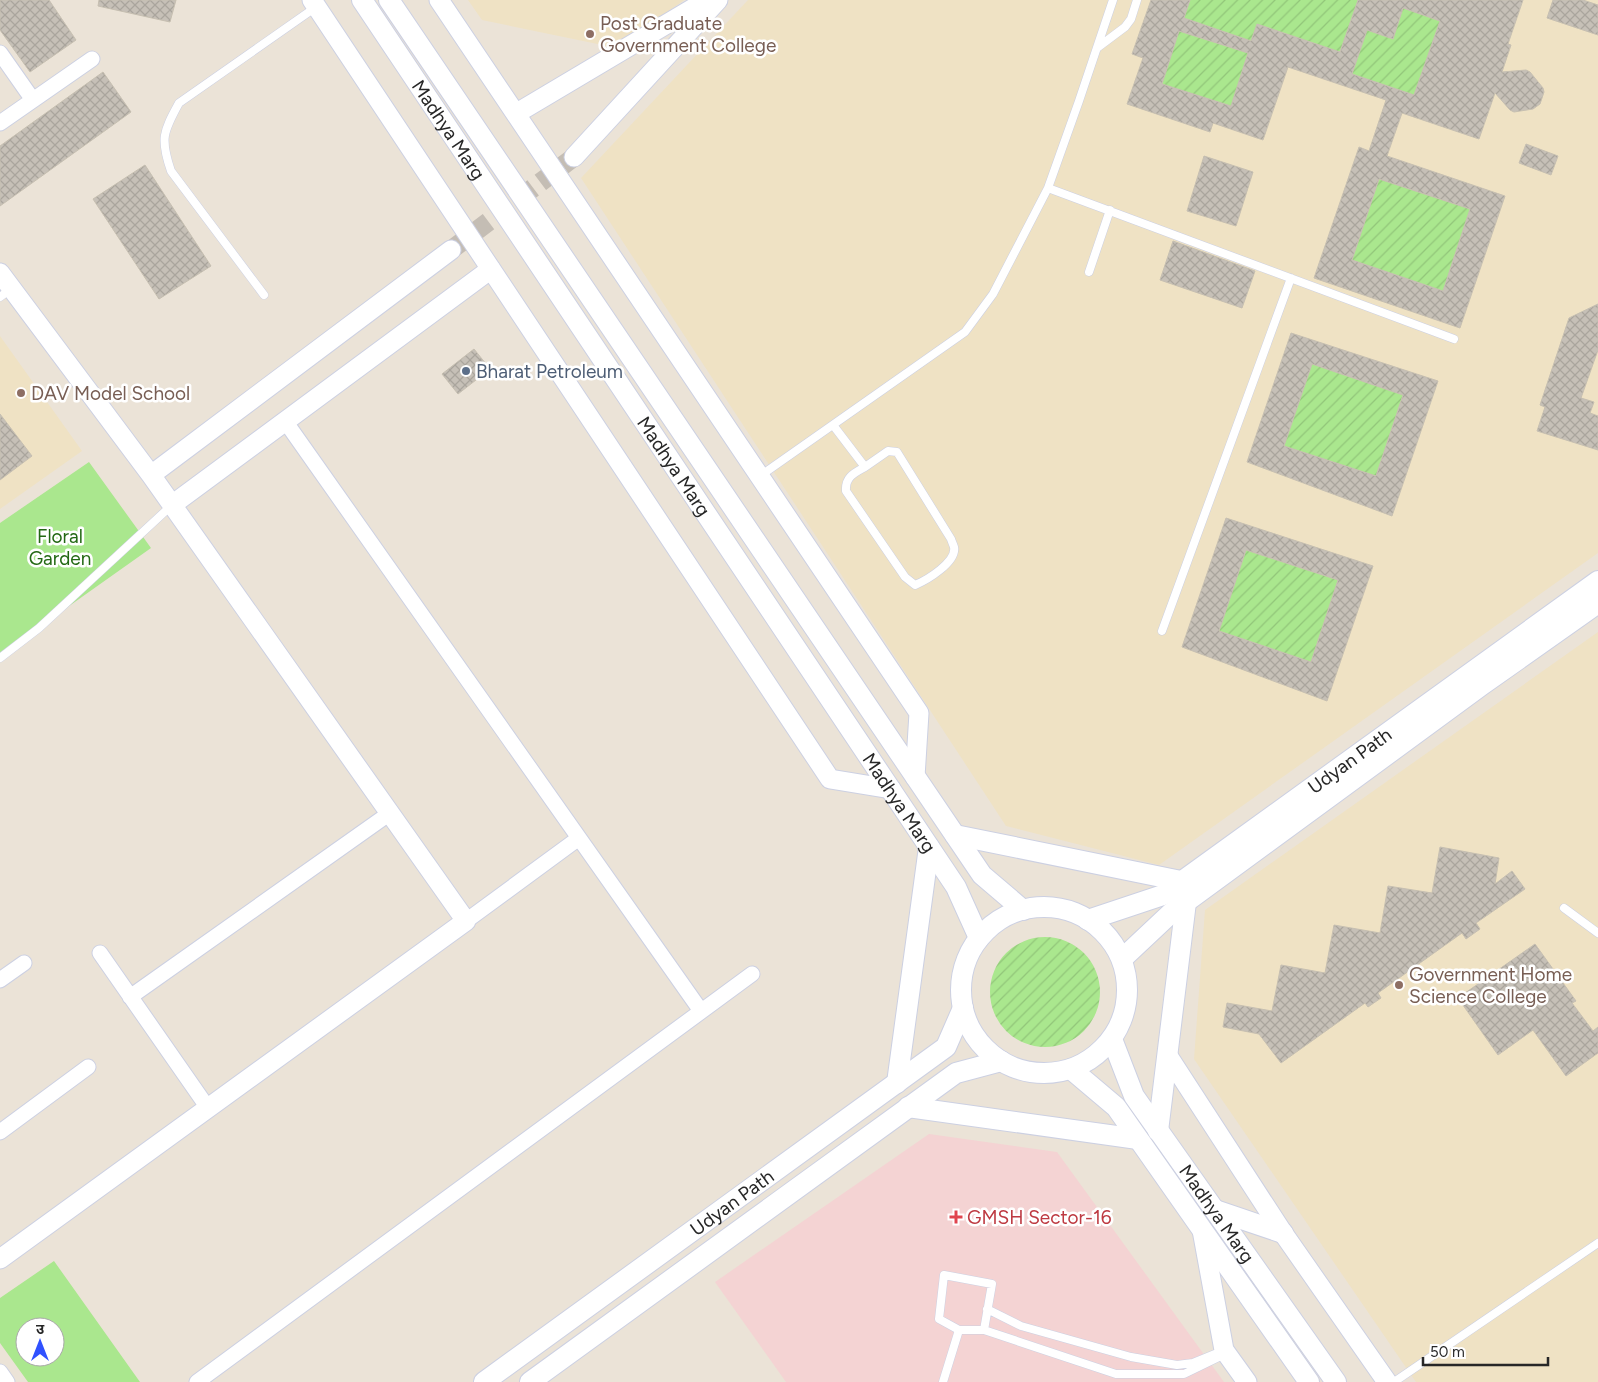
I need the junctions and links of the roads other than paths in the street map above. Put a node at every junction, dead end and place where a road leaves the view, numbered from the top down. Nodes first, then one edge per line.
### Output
1 (362, 0) edge
2 (389, 0) edge
3 (439, 0) edge
4 (706, 0) edge
5 (718, 0) edge
6 (1113, 0) edge
7 (1137, 0) edge
8 (314, 3) edge
9 (1097, 48) junction
10 (0, 53) edge
11 (92, 59) dead end
12 (32, 100) junction
13 (516, 113) junction
14 (0, 123) edge
15 (574, 157) tunnel mouth
16 (1048, 188) junction
17 (1110, 210) junction
18 (451, 250) tunnel mouth
19 (491, 269) junction
20 (1089, 272) dead end
21 (0, 273) edge
22 (1291, 278) junction
23 (6, 293) edge
24 (264, 295) dead end
25 (1454, 338) dead end
26 (285, 421) junction
27 (833, 425) junction
28 (865, 467) junction
29 (151, 475) junction
30 (760, 476) junction
31 (172, 505) junction
32 (1598, 581) edge
33 (1598, 603) edge
34 (1162, 631) dead end
35 (0, 658) edge
36 (915, 777) junction
37 (890, 789) junction
38 (390, 813) junction
39 (955, 835) junction
40 (579, 838) junction
41 (929, 847) junction
42 (1181, 882) junction
43 (1186, 902) junction
44 (1564, 908) dead end
45 (1023, 910) junction
46 (1088, 920) junction
47 (466, 921) junction
48 (1598, 933) edge
49 (979, 938) junction
50 (100, 953) dead end
51 (1122, 959) junction
52 (24, 963) dead end
53 (752, 974) dead end
54 (0, 980) edge
55 (130, 997) junction
56 (963, 1008) junction
57 (701, 1011) junction
58 (1112, 1039) junction
59 (1168, 1056) junction
60 (1001, 1061) junction
61 (88, 1067) dead end
62 (1071, 1069) junction
63 (896, 1083) junction
64 (908, 1107) junction
65 (208, 1108) junction
66 (1158, 1131) junction
67 (0, 1132) edge
68 (1138, 1139) junction
69 (1215, 1210) junction
70 (1202, 1230) junction
71 (1283, 1233) junction
72 (1598, 1243) edge
73 (0, 1259) edge
74 (987, 1309) junction
75 (960, 1330) junction
76 (984, 1330) junction
77 (1224, 1350) junction
78 (0, 1372) edge
79 (7, 1382) edge
80 (197, 1382) edge
81 (484, 1382) edge
82 (530, 1382) edge
83 (943, 1382) edge
84 (1247, 1382) edge
85 (1309, 1382) edge
86 (1336, 1382) edge
87 (1387, 1382) edge
88 (1394, 1382) edge

1 - 37 main road, Madhya Marg
2 - 36 main road, Madhya Marg
3 - 13 street
4 - 13 street
5 - 15 street
6 - 9 lane
7 - 9 lane
8 - 19 street
8 - 24 lane
9 - 16 lane
10 - 12 street
11 - 12 street
12 - 14 street
13 - 30 street
16 - 17 lane
16 - 27 lane
17 - 20 lane
17 - 22 lane
18 - 29 street
19 - 26 street
19 - 37 street
21 - 23 street
22 - 25 lane
22 - 34 lane
23 - 29 street
26 - 31 street
26 - 40 street
27 - 28 lane
27 - 30 lane
28 - 28 lane
29 - 31 street
30 - 36 street
31 - 35 lane
31 - 38 street
32 - 42 main road, Udyan Path
33 - 43 main road, Udyan Path
36 - 39 main road, Madhya Marg
37 - 41 main road, Madhya Marg
38 - 47 street
38 - 55 street
39 - 42 main road
39 - 45 main road, Madhya Marg
40 - 47 street
40 - 57 street
41 - 49 main road, Madhya Marg
41 - 63 main road
42 - 46 main road, Udyan Path
43 - 51 main road, Udyan Path
43 - 59 main road
44 - 48 lane
45 - 46 main road
45 - 49 main road
46 - 51 main road
47 - 65 street
49 - 56 main road
50 - 55 street
51 - 58 main road
52 - 54 street
53 - 57 street
55 - 65 street
56 - 60 main road
56 - 63 main road, Udyan Path
57 - 80 street
58 - 62 main road
58 - 66 main road, Madhya Marg
59 - 66 main road
59 - 71 street
60 - 62 main road
60 - 64 main road, Udyan Path
61 - 67 street
62 - 68 main road, Madhya Marg
63 - 81 main road, Udyan Path
64 - 68 main road
64 - 82 main road, Udyan Path
65 - 73 street
66 - 69 main road, Madhya Marg
68 - 70 main road, Madhya Marg
69 - 71 main road
69 - 86 main road, Madhya Marg
70 - 77 street
70 - 85 main road, Madhya Marg
71 - 87 street
72 - 88 lane
74 - 75 lane
74 - 76 lane
74 - 77 lane
75 - 76 lane
75 - 83 lane
76 - 77 lane
77 - 84 street
78 - 79 street

